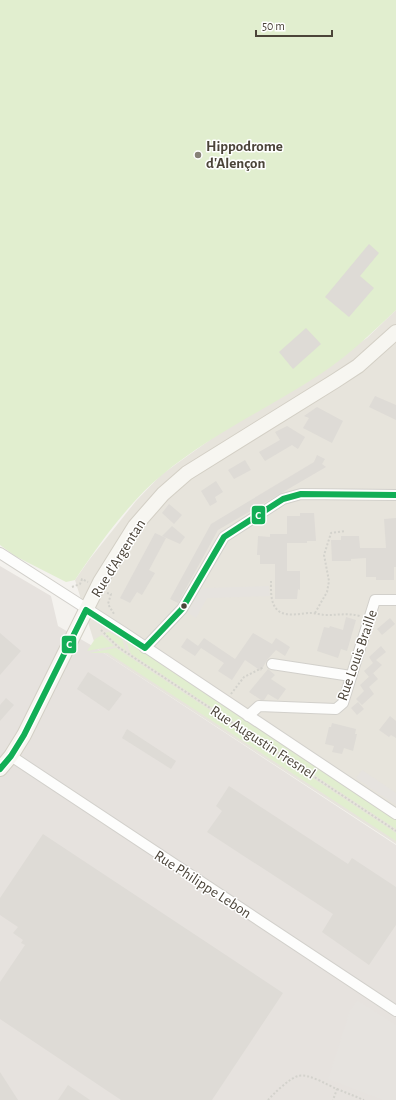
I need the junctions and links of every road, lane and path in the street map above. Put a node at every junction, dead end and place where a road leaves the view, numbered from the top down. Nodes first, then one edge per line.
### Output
1 (396, 332) edge
2 (396, 495) edge
3 (345, 531) dead end
4 (0, 553) edge
5 (271, 581) dead end
6 (396, 600) edge
7 (86, 610) junction
8 (314, 613) junction
9 (370, 619) junction
10 (145, 648) junction
11 (129, 654) dead end
12 (272, 664) joint
13 (352, 676) junction
14 (226, 702) junction
15 (248, 716) junction
16 (11, 756) junction
17 (0, 769) edge
18 (396, 814) edge
19 (396, 831) edge
20 (396, 1011) edge
21 (337, 1089) junction
22 (268, 1100) edge
23 (333, 1100) edge
24 (364, 1100) edge

1 - 7 main road, Rue d'Argentan
2 - 10 street
3 - 8 path
4 - 7 street, Rue Augustin Fresnel
5 - 8 path
6 - 9 street, Rue Louis Braille
7 - 10 street, Rue Augustin Fresnel
7 - 16 main road, Rue d'Argentan
8 - 9 path
9 - 13 street, Rue Louis Braille
10 - 14 street, Rue Augustin Fresnel
11 - 19 path, Rue Augustin Fresnel
12 - 13 street
12 - 14 path
13 - 15 street, Rue Louis Braille
14 - 15 street, Rue Augustin Fresnel
15 - 18 street, Rue Augustin Fresnel
16 - 17 main road, Rue d'Argentan
16 - 20 street, Rue Philippe Lebon
21 - 22 path
21 - 23 path
21 - 24 path

